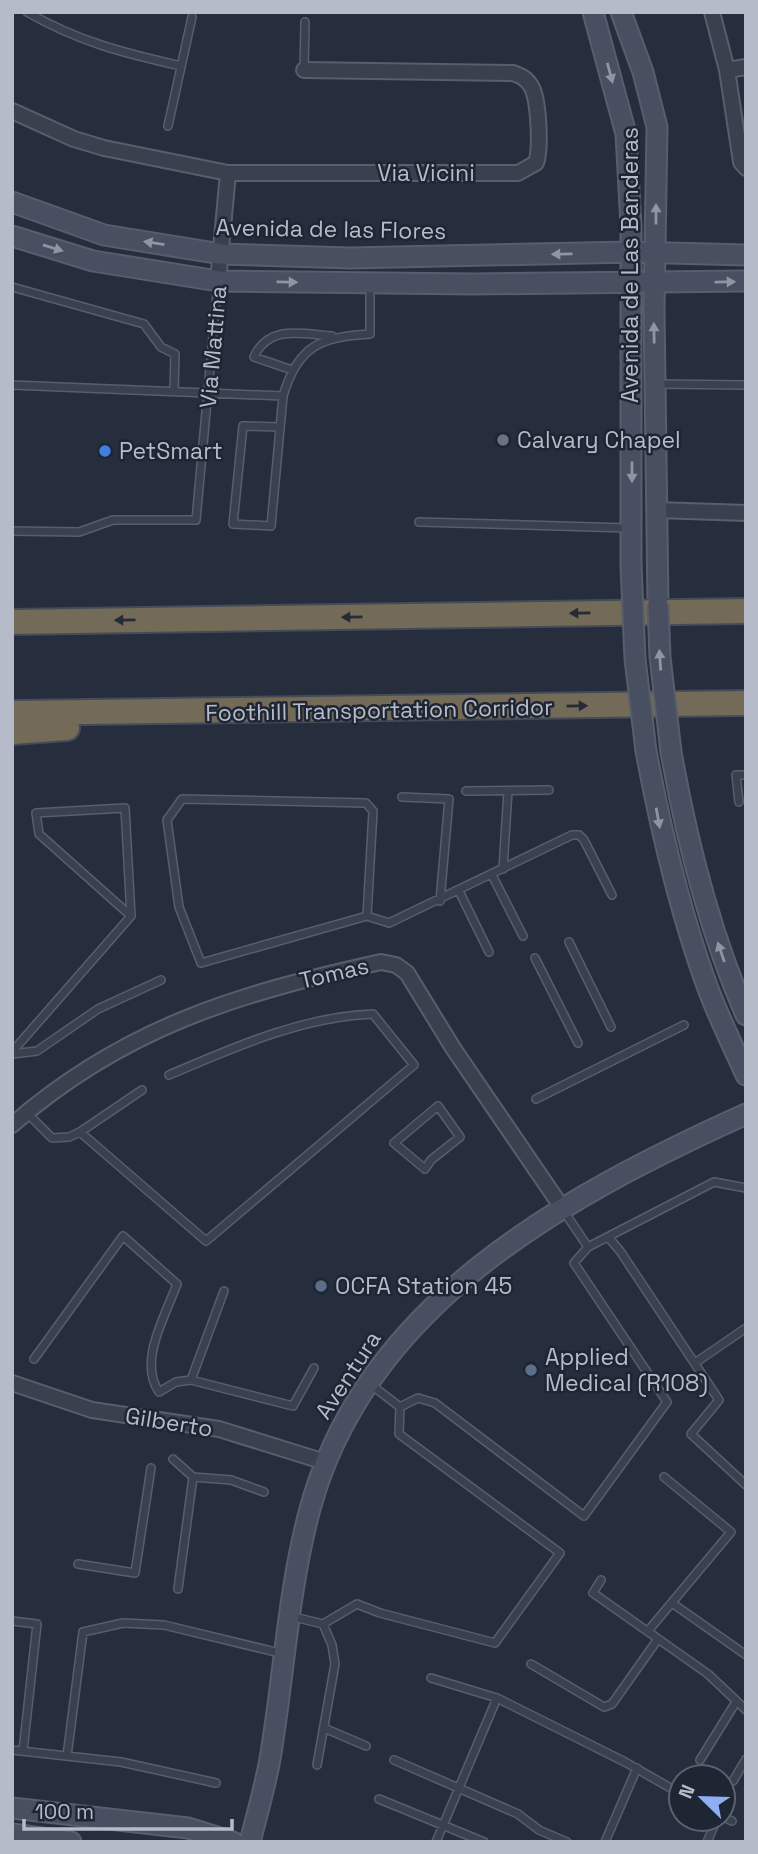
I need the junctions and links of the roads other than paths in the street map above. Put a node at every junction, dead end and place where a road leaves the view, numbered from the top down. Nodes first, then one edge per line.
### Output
1 (27, 12) edge
2 (593, 12) edge
3 (621, 12) edge
4 (712, 12) edge
5 (192, 17) dead end
6 (305, 22) dead end
7 (181, 66) junction
8 (746, 67) edge
9 (304, 70) joint
10 (727, 70) junction
11 (12, 111) edge
12 (168, 126) dead end
13 (743, 165) edge
14 (228, 173) junction
15 (12, 202) edge
16 (12, 236) edge
17 (631, 252) junction
18 (656, 253) junction
19 (221, 254) junction
20 (746, 254) edge
21 (218, 281) junction
22 (746, 281) edge
23 (370, 282) junction
24 (630, 282) junction
25 (654, 282) junction
26 (12, 287) edge
27 (337, 336) junction
28 (292, 370) junction
29 (656, 384) junction
30 (746, 385) edge
31 (12, 386) edge
32 (174, 390) junction
33 (209, 391) junction
34 (283, 396) junction
35 (279, 427) junction
36 (746, 513) edge
37 (657, 520) junction
38 (419, 522) dead end
39 (632, 528) junction
40 (12, 531) edge
41 (746, 611) edge
42 (12, 612) edge
43 (12, 621) edge
44 (78, 621) junction
45 (746, 703) edge
46 (12, 713) edge
47 (166, 713) junction
48 (12, 732) edge
49 (746, 775) edge
50 (549, 790) dead end
51 (466, 791) dead end
52 (508, 792) junction
53 (402, 797) dead end
54 (739, 802) dead end
55 (503, 869) junction
56 (492, 875) junction
57 (459, 891) junction
58 (612, 895) dead end
59 (440, 901) junction
60 (131, 916) junction
61 (367, 916) junction
62 (523, 936) dead end
63 (569, 942) dead end
64 (489, 952) dead end
65 (535, 958) dead end
66 (161, 980) dead end
67 (746, 1015) edge
68 (684, 1025) dead end
69 (611, 1027) dead end
70 (578, 1043) dead end
71 (12, 1053) edge
72 (169, 1075) dead end
73 (746, 1075) edge
74 (142, 1090) dead end
75 (536, 1099) dead end
76 (27, 1112) junction
77 (746, 1114) edge
78 (12, 1125) edge
79 (79, 1132) junction
80 (460, 1137) joint
81 (746, 1188) edge
82 (563, 1209) junction
83 (609, 1238) junction
84 (588, 1247) junction
85 (224, 1291) dead end
86 (746, 1328) edge
87 (34, 1359) dead end
88 (695, 1363) junction
89 (314, 1368) dead end
90 (191, 1380) junction
91 (368, 1382) junction
92 (12, 1383) edge
93 (400, 1407) junction
94 (173, 1459) dead end
95 (325, 1462) junction
96 (151, 1468) dead end
97 (664, 1476) dead end
98 (193, 1477) junction
99 (746, 1485) edge
100 (264, 1492) dead end
101 (78, 1564) dead end
102 (601, 1580) dead end
103 (178, 1589) dead end
104 (672, 1603) junction
105 (290, 1616) junction
106 (12, 1621) edge
107 (323, 1624) junction
108 (648, 1631) junction
109 (658, 1639) junction
110 (285, 1654) junction
111 (746, 1655) edge
112 (531, 1664) dead end
113 (431, 1678) dead end
114 (497, 1698) junction
115 (736, 1702) junction
116 (746, 1710) edge
117 (324, 1728) junction
118 (366, 1746) dead end
119 (12, 1750) edge
120 (23, 1751) junction
121 (67, 1756) junction
122 (746, 1759) edge
123 (394, 1760) dead end
124 (700, 1760) dead end
125 (317, 1765) dead end
126 (637, 1769) junction
127 (737, 1774) edge
128 (216, 1783) dead end
129 (667, 1786) edge
130 (460, 1788) junction
131 (379, 1798) dead end
132 (12, 1808) edge
133 (444, 1824) junction
134 (12, 1833) edge
135 (71, 1842) edge
136 (233, 1842) edge
137 (250, 1842) edge
138 (436, 1842) edge
139 (484, 1842) edge
140 (567, 1842) edge
141 (605, 1842) edge

1 - 7 lane
2 -> 17 main road, Avenida de Las Banderas
18 -> 3 main road, Avenida de Las Banderas
4 - 10 street
5 - 7 lane
6 - 9 lane
7 - 12 lane
8 - 10 street
9 - 14 street, Via Vicini
10 - 13 street
11 - 14 street, Via Vicini
14 - 19 street, Via Mattina
19 -> 15 main road, Avenida de las Flores
16 -> 21 main road
17 - 18 main road, Avenida de las Flores
17 -> 19 main road, Avenida de las Flores
17 - 24 main road, Avenida de Las Banderas
18 - 20 main road, Avenida de las Flores
18 - 25 main road, Avenida de Las Banderas
19 - 21 street, Via Mattina
21 -> 23 main road
21 - 33 lane, Via Mattina
25 -> 22 main road
23 - 24 main road
23 - 27 lane
24 - 25 main road
24 -> 39 main road, Avenida de Las Banderas
29 -> 25 main road, Avenida de Las Banderas
26 - 32 lane
27 - 28 lane
27 - 28 lane
28 - 34 lane
29 - 30 lane
29 - 37 main road, Avenida de Las Banderas
31 - 32 lane
32 - 33 lane
33 - 34 lane
33 - 40 lane, Via Mattina
34 - 35 lane
35 - 35 lane
36 - 37 street
37 - 39 main road
67 -> 37 main road, Avenida de Las Banderas, bridge
38 - 39 lane
39 -> 73 main road, Avenida de Las Banderas, bridge
41 -> 44 highway
42 - 44 highway
43 - 44 highway
47 -> 45 highway, Foothill Transportation Corridor
46 - 47 highway, Foothill Transportation Corridor
47 - 48 highway
49 - 54 lane
50 - 52 lane
51 - 52 lane
52 - 55 lane
53 - 59 lane
55 - 56 lane
55 - 58 lane
56 - 57 lane
56 - 62 lane
57 - 59 lane
57 - 64 lane
59 - 61 lane
60 - 60 lane
60 - 71 lane
61 - 61 lane
63 - 69 lane
65 - 70 lane
66 - 71 lane
68 - 75 lane
72 - 79 lane
74 - 79 lane
76 - 78 street, Tomas
76 - 79 lane
76 - 82 street, Tomas
77 - 82 main road, Aventura
80 - 80 lane
81 - 83 lane
82 - 84 lane
82 - 91 main road, Aventura
83 - 84 lane
83 - 88 lane
84 - 93 lane
85 - 90 lane
86 - 88 lane
87 - 90 lane
88 - 99 lane
89 - 90 lane
91 - 93 lane
91 - 95 main road, Aventura
92 - 95 street, Gilberto
93 - 107 lane
94 - 98 lane
95 - 105 main road, Aventura
96 - 101 lane
97 - 104 lane
98 - 100 lane
98 - 103 lane
102 - 108 lane
104 - 108 lane
104 - 111 lane
105 - 107 lane
105 - 110 main road, Aventura
106 - 120 lane
107 - 117 lane
108 - 109 lane
109 - 112 lane
109 - 115 lane
110 - 121 lane
110 - 137 main road, Aventura
113 - 114 lane
114 - 126 lane
114 - 130 lane
115 - 116 lane
115 - 124 lane
117 - 118 lane
117 - 125 lane
119 - 120 lane
120 - 121 lane
121 - 128 lane
122 - 127 lane
123 - 130 lane
126 - 129 lane
126 - 141 lane
130 - 133 lane
130 - 140 lane
131 - 133 lane
132 - 136 main road
133 - 138 lane
133 - 139 lane
134 - 135 main road

